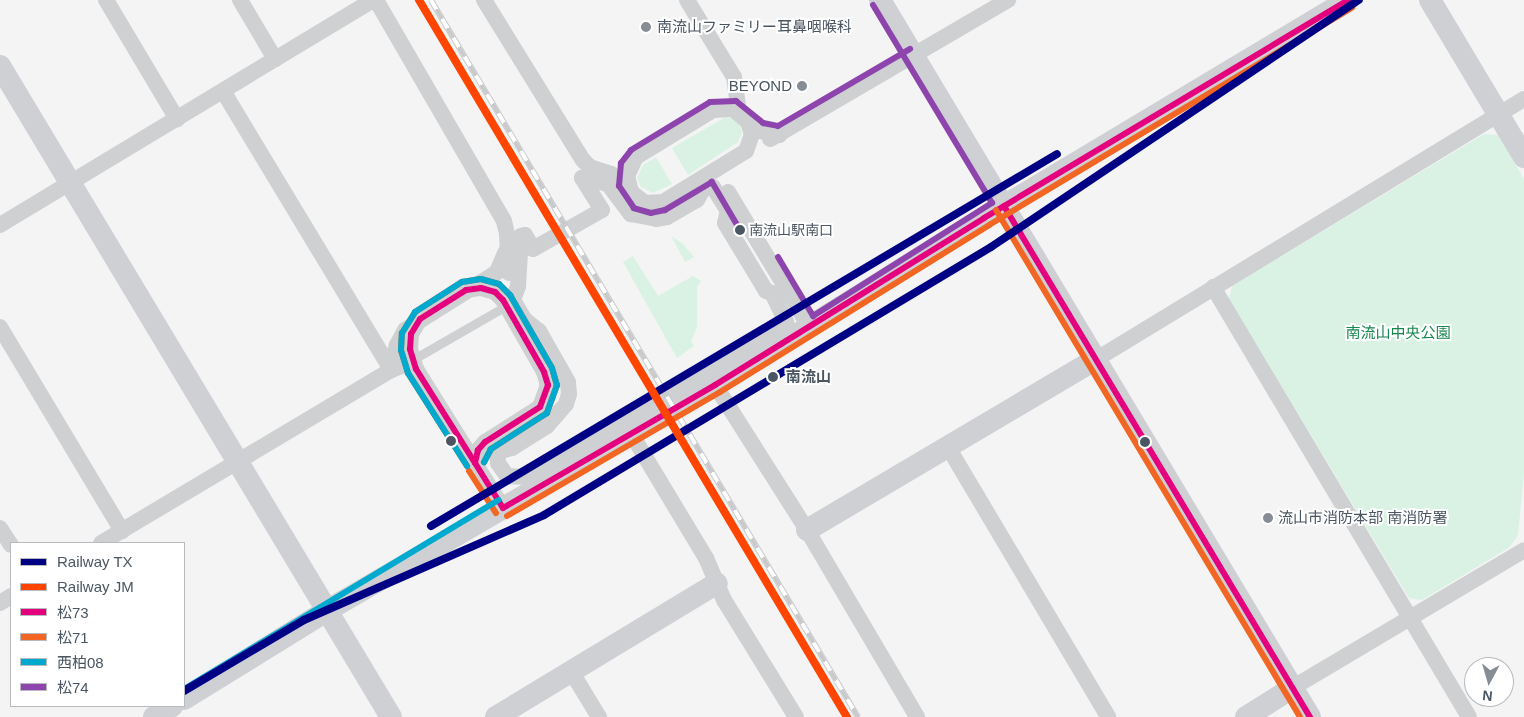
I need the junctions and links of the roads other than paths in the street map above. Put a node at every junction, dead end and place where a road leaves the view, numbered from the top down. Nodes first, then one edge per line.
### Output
1 (106, 0) edge
2 (240, 0) edge
3 (374, 0) edge
4 (484, 0) edge
5 (687, 0) edge
6 (880, 0) edge
7 (1008, 0) edge
8 (1348, 0) edge
9 (1430, 0) edge
10 (914, 56) junction
11 (275, 59) junction
12 (0, 66) edge
13 (734, 77) junction
14 (223, 91) junction
15 (1524, 99) edge
16 (713, 110) junction
17 (1498, 115) junction
18 (744, 118) junction
19 (176, 119) junction
20 (780, 135) junction
21 (746, 151) junction
22 (636, 157) junction
23 (1524, 157) edge
24 (715, 170) junction
25 (610, 174) junction
26 (586, 180) joint
27 (70, 184) junction
28 (631, 192) junction
29 (1004, 206) junction
30 (0, 225) edge
31 (508, 234) junction
32 (1213, 287) junction
33 (466, 290) junction
34 (504, 303) junction
35 (420, 319) junction
36 (0, 327) edge
37 (810, 328) junction
38 (1095, 360) junction
39 (414, 364) junction
40 (391, 370) junction
41 (715, 385) junction
42 (632, 435) junction
43 (458, 437) junction
44 (485, 442) junction
45 (948, 447) junction
46 (238, 461) junction
47 (476, 464) junction
48 (503, 508) junction
49 (0, 528) edge
50 (807, 530) junction
51 (122, 531) junction
52 (103, 542) edge
53 (10, 543) edge
54 (1524, 550) edge
55 (717, 583) junction
56 (328, 610) junction
57 (1410, 619) junction
58 (571, 671) junction
59 (1292, 688) junction
60 (185, 698) edge
61 (170, 707) edge
62 (154, 717) edge
63 (391, 717) edge
64 (496, 717) edge
65 (599, 717) edge
66 (796, 717) edge
67 (917, 717) edge
68 (1108, 717) edge
69 (1246, 717) edge
70 (1310, 717) edge
71 (1469, 717) edge

1 - 19 street
2 - 11 street
3 - 11 street
3 - 31 street
4 - 25 street
5 - 13 street
6 - 10 street
7 - 10 street
8 - 29 street
9 - 17 street
10 - 20 street
10 - 29 street
11 - 14 street
12 - 27 street
13 - 16 street
13 - 18 street
14 - 19 street
14 - 40 street
15 - 17 street
16 - 18 street
16 - 22 street
17 - 23 street
17 - 32 street
18 - 20 street
18 - 21 street
19 - 27 street
20 - 21 street
21 - 24 street
22 - 25 street
22 - 28 street
24 - 28 street
24 - 37 street
25 - 28 street
26 - 26 street
27 - 30 street
27 - 46 street
29 - 37 street
29 - 38 street
31 - 33 street
31 - 34 street
32 - 38 street
32 - 57 street
33 - 34 street
33 - 35 street
34 - 39 lane
34 - 44 street
35 - 39 street
35 - 40 street
36 - 51 street
37 - 41 street
38 - 45 street
38 - 59 street
39 - 40 street
39 - 43 street
40 - 46 street
41 - 42 street
41 - 50 street
42 - 48 street
42 - 55 street
43 - 44 street
43 - 47 street
44 - 47 street
45 - 50 street
45 - 68 street
46 - 51 street
46 - 56 street
47 - 48 street
48 - 56 street
49 - 53 street
50 - 67 street
51 - 52 street
54 - 57 street
55 - 58 street
55 - 66 street
56 - 60 street
56 - 63 street
57 - 59 street
57 - 71 street
58 - 64 street
58 - 65 street
59 - 69 street
59 - 70 street
61 - 62 street

